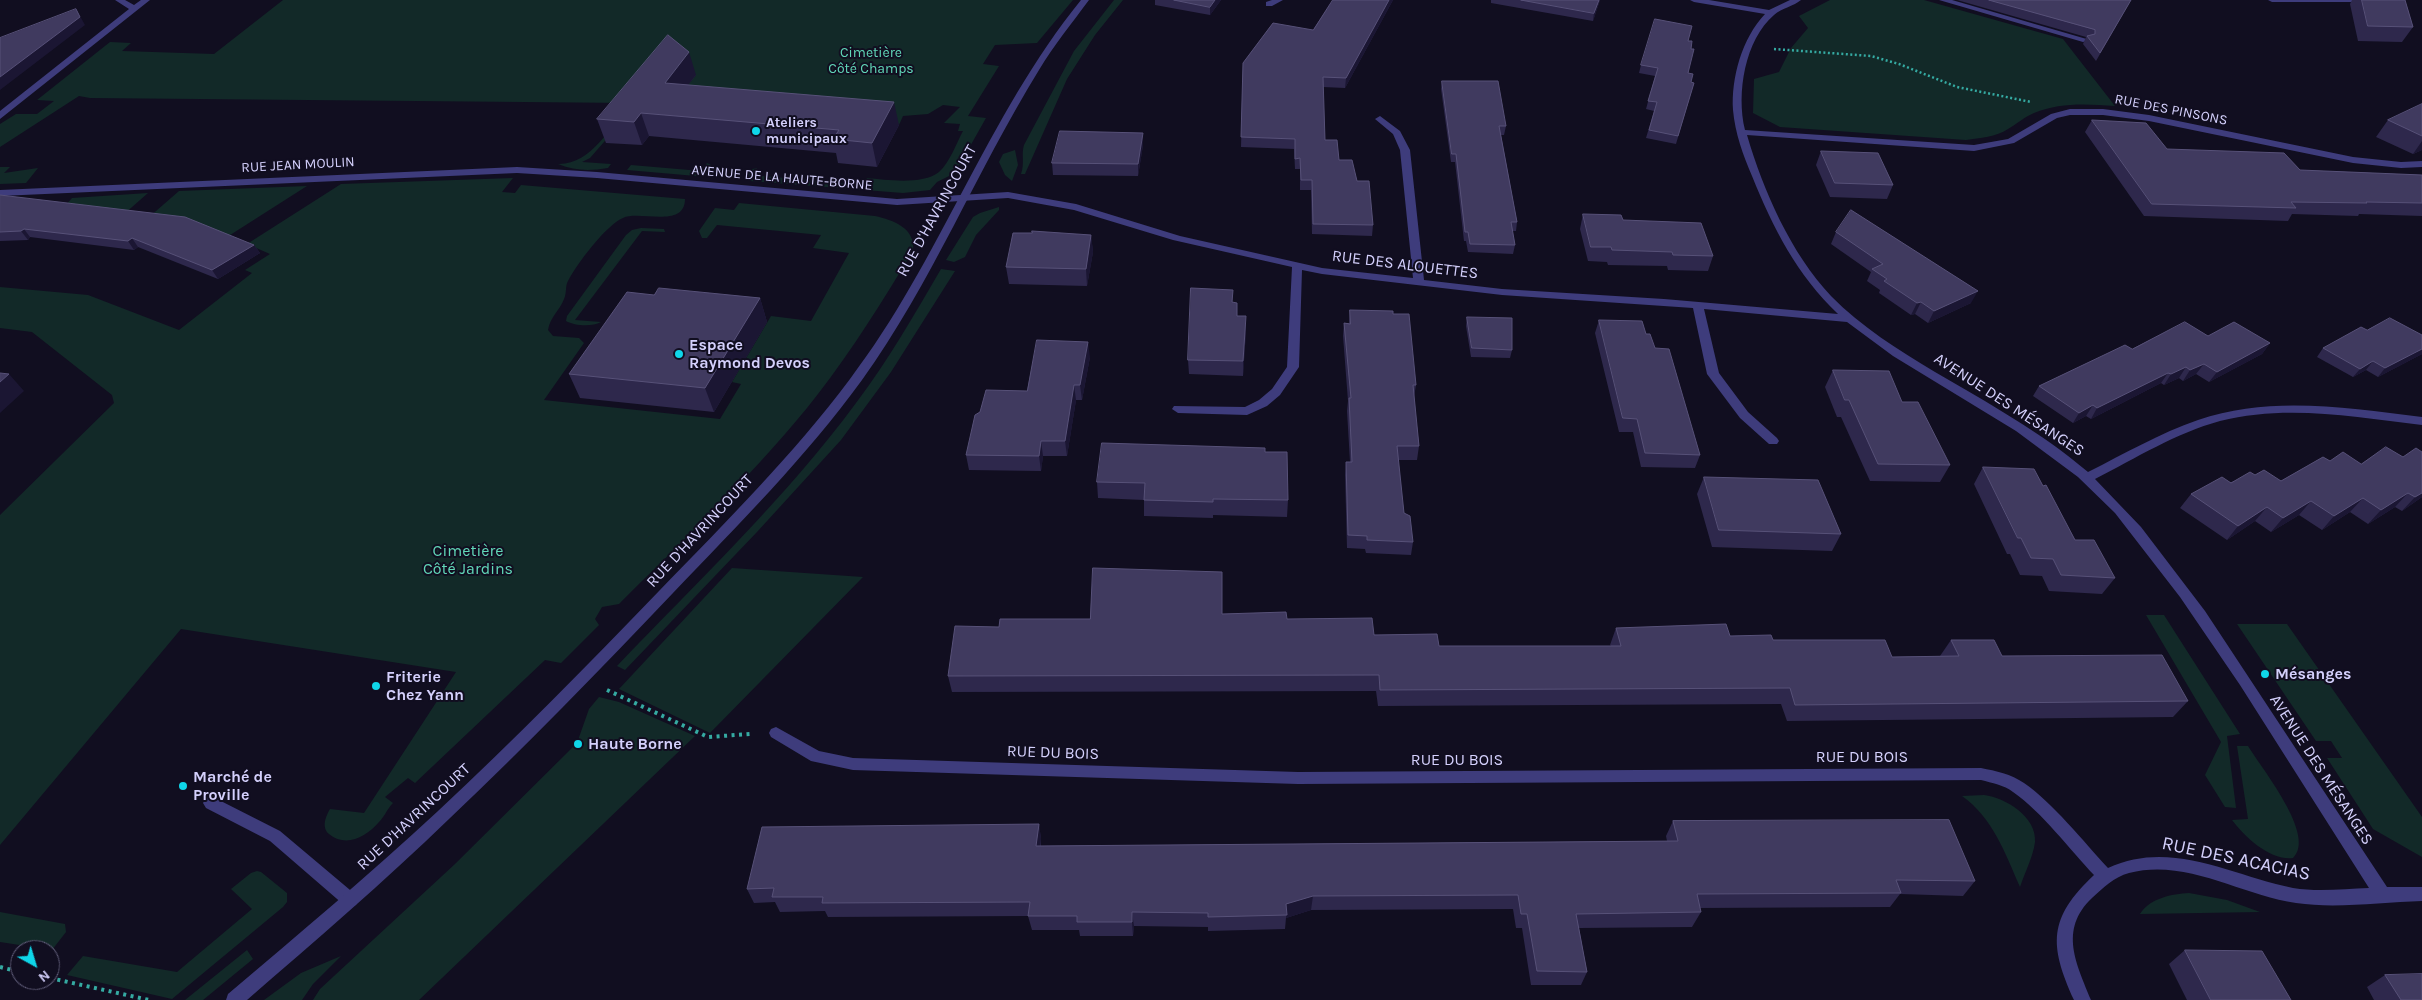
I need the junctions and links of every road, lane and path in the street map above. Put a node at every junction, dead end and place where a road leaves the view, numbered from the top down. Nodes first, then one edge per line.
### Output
1 (118, 0) edge
2 (146, 0) edge
3 (1085, 0) edge
4 (1279, 0) edge
5 (1694, 0) edge
6 (1797, 0) edge
7 (1943, 0) edge
8 (2272, 0) edge
9 (2365, 0) edge
10 (1269, 4) dead end
11 (136, 8) junction
12 (1771, 13) junction
13 (2086, 40) edge
14 (1749, 48) junction
15 (2070, 112) junction
16 (0, 116) edge
17 (1380, 119) dead end
18 (1741, 132) junction
19 (2422, 164) edge
20 (597, 175) joint
21 (0, 193) edge
22 (964, 199) junction
23 (1297, 267) junction
24 (1419, 283) junction
25 (1698, 305) junction
26 (1850, 318) junction
27 (1178, 409) dead end
28 (2422, 421) edge
29 (1773, 441) dead end
30 (2088, 477) junction
31 (586, 676) junction
32 (776, 733) joint
33 (211, 803) dead end
34 (2106, 876) junction
35 (2382, 894) junction
36 (2422, 894) edge
37 (350, 900) junction
38 (60, 980) edge
39 (149, 1000) edge
40 (234, 1000) edge
41 (2083, 1000) edge

1 - 11 street
2 - 11 street
3 - 22 street, RUE D'HAVRINCOURT
4 - 10 street
5 - 12 street
6 - 12 street, AVENUE DES MÉSANGES
7 - 13 street
8 - 9 street
11 - 16 street
12 - 14 street, AVENUE DES MÉSANGES
14 - 15 path
14 - 18 street, AVENUE DES MÉSANGES
15 - 18 street, RUE DES PINSONS
15 - 19 street, RUE DES PINSONS
17 - 24 street
18 - 26 street, AVENUE DES MÉSANGES
20 - 21 street, RUE JEAN MOULIN
20 - 22 street, AVENUE DE LA HAUTE-BORNE
22 - 23 street, RUE DES ALOUETTES
22 - 31 street, RUE D'HAVRINCOURT
23 - 24 street, RUE DES ALOUETTES
23 - 27 street
24 - 25 street, RUE DES ALOUETTES
25 - 26 street, RUE DES ALOUETTES
25 - 29 street
26 - 30 street, AVENUE DES MÉSANGES
28 - 30 street
30 - 35 street, AVENUE DES MÉSANGES
31 - 32 path
31 - 37 street, RUE D'HAVRINCOURT
32 - 34 street, RUE DU BOIS
33 - 37 street
34 - 35 street, RUE DES ACACIAS
34 - 41 street, RUE DES ACACIAS
35 - 36 street, RUE DES ACACIAS
37 - 40 street, RUE D'HAVRINCOURT
38 - 39 path

